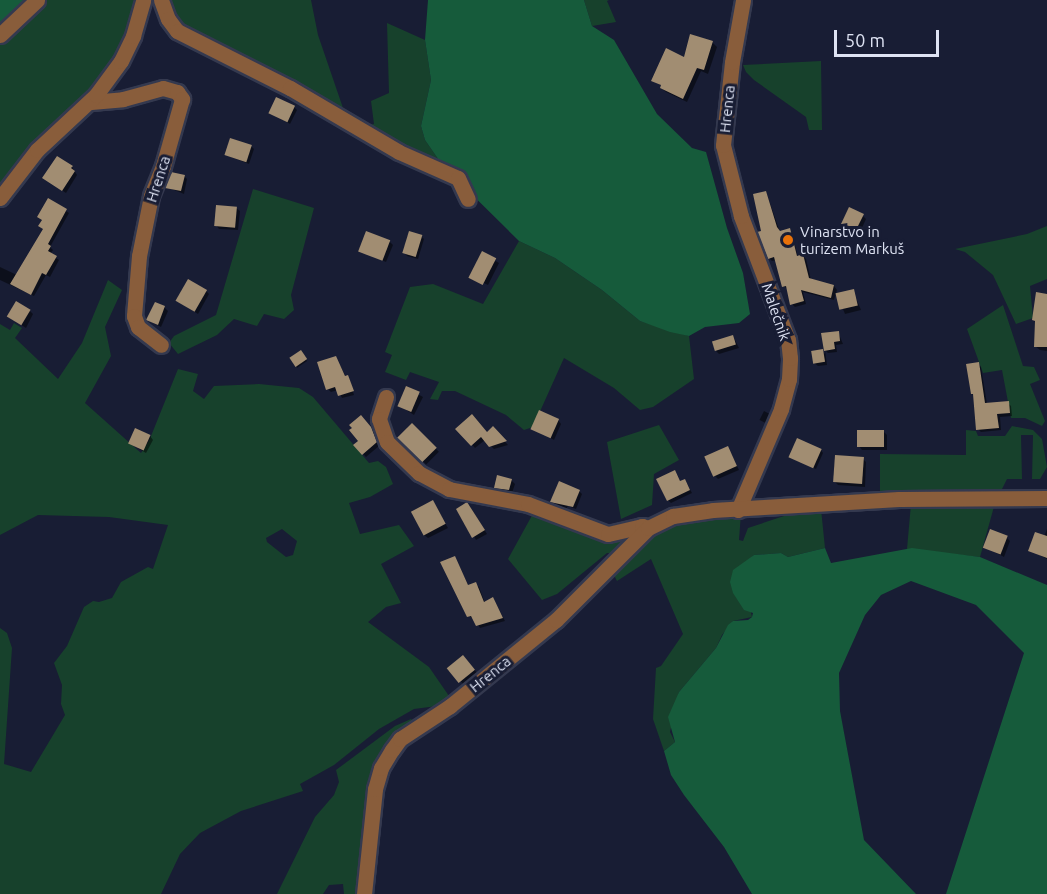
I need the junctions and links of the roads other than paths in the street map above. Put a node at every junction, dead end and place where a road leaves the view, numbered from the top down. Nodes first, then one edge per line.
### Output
1 (38, 0) edge
2 (143, 0) edge
3 (161, 0) edge
4 (743, 0) edge
5 (0, 35) edge
6 (91, 102) junction
7 (0, 198) edge
8 (468, 199) dead end
9 (741, 216) joint
10 (161, 345) dead end
11 (386, 397) dead end
12 (1047, 498) edge
13 (738, 510) junction
14 (648, 528) junction
15 (364, 894) edge

1 - 5 street
2 - 6 street
3 - 8 street
4 - 9 street, Hrenca
6 - 7 street
6 - 10 street, Hrenca
9 - 13 street, Malečnik
11 - 14 street, Hrenca
12 - 13 street
13 - 14 street, Hrenca
14 - 15 street, Hrenca

